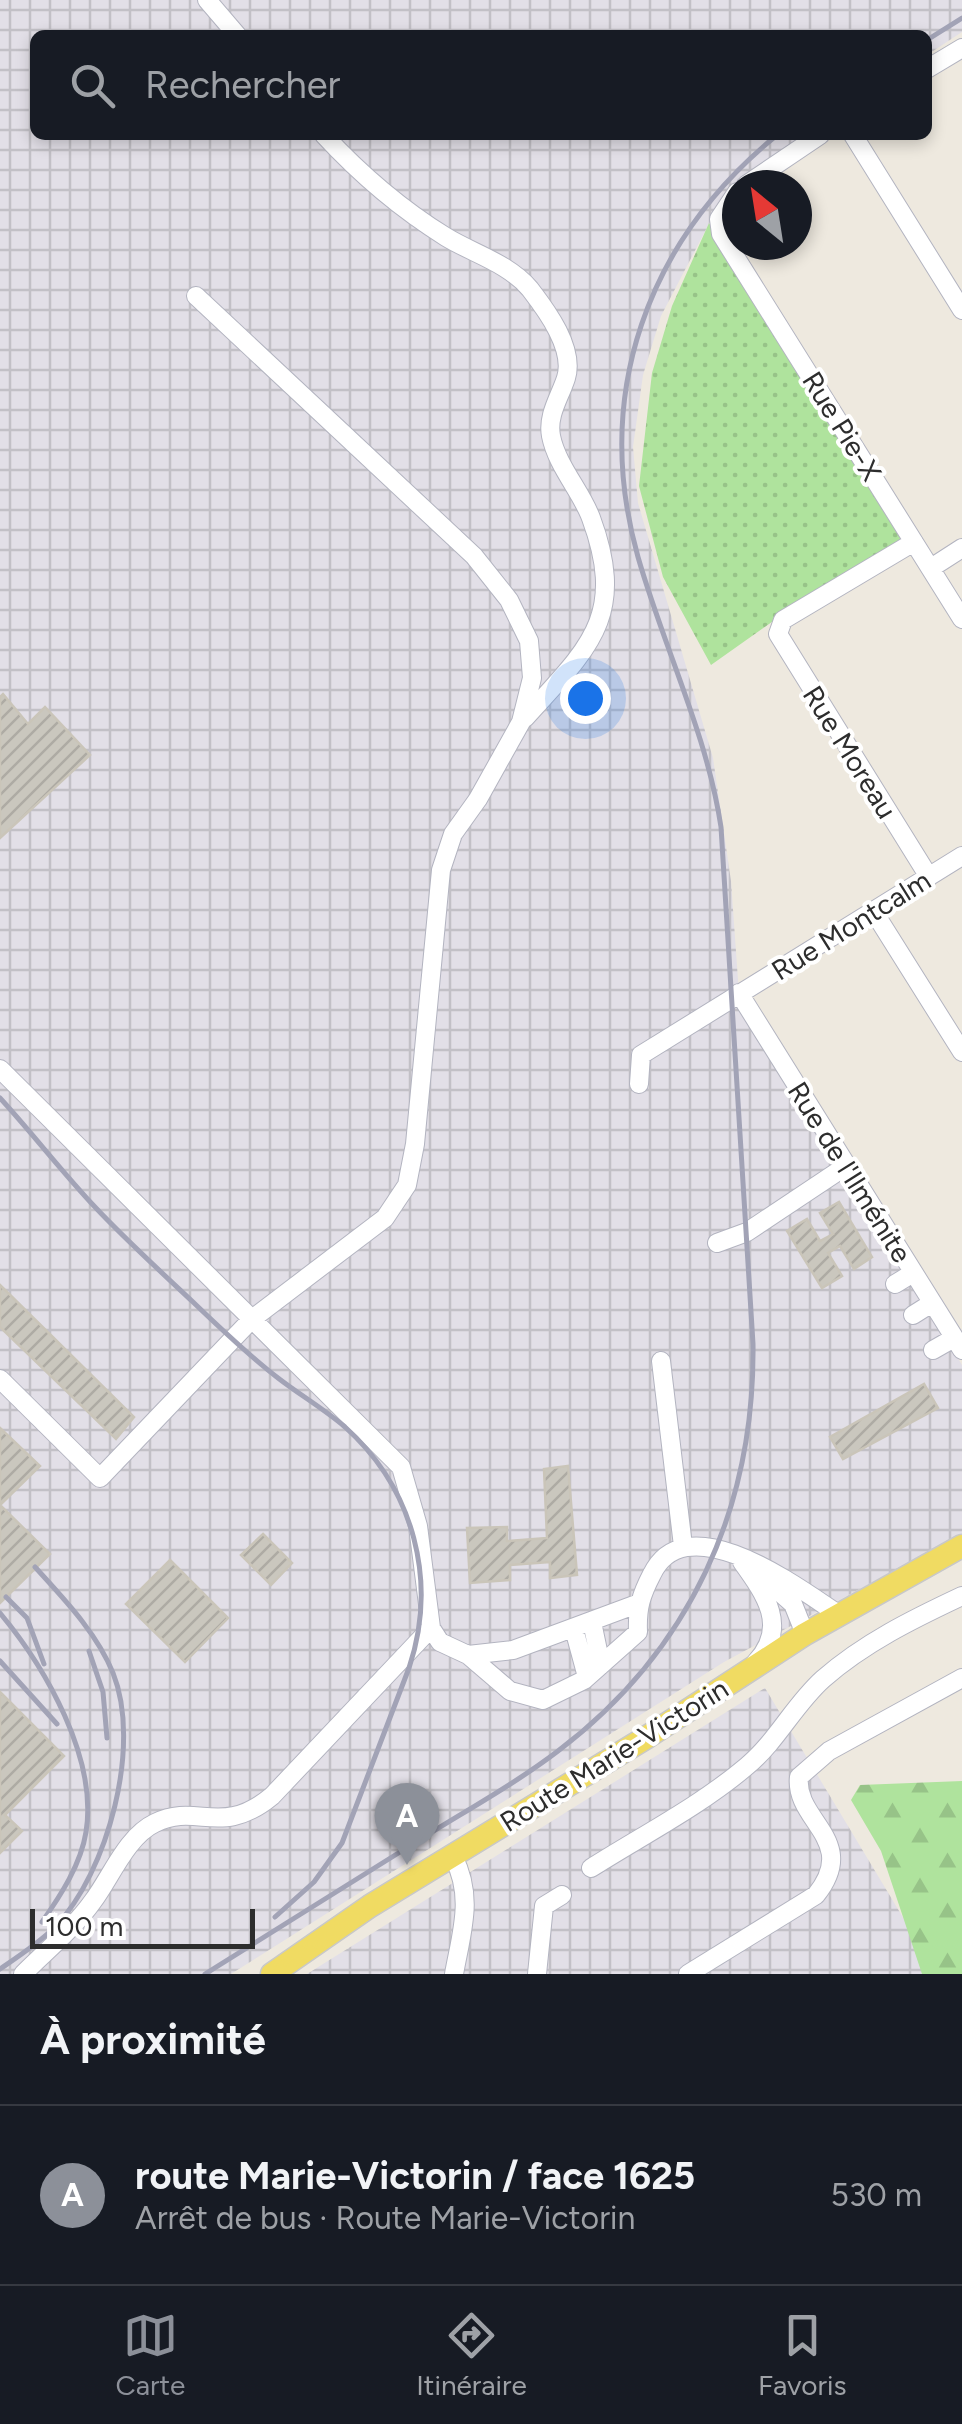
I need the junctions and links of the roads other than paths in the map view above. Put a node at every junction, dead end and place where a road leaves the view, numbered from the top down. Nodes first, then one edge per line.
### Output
1 (207, 0) edge
2 (233, 30) edge
3 (962, 48) edge
4 (932, 67) edge
5 (329, 140) edge
6 (813, 140) edge
7 (856, 140) edge
8 (768, 170) edge
9 (737, 260) edge
10 (196, 296) dead end
11 (962, 310) edge
12 (914, 542) junction
13 (962, 548) edge
14 (931, 568) junction
15 (962, 619) edge
16 (521, 722) junction
17 (962, 856) edge
18 (928, 877) junction
19 (874, 912) junction
20 (739, 994) junction
21 (962, 1052) edge
22 (0, 1069) edge
23 (639, 1084) dead end
24 (846, 1166) junction
25 (718, 1243) dead end
26 (913, 1272) junction
27 (895, 1284) dead end
28 (932, 1303) junction
29 (913, 1315) dead end
30 (252, 1319) junction
31 (958, 1344) edge
32 (933, 1350) dead end
33 (662, 1360) dead end
34 (0, 1380) edge
35 (683, 1546) junction
36 (962, 1546) edge
37 (739, 1557) junction
38 (962, 1596) edge
39 (637, 1604) junction
40 (838, 1614) junction
41 (592, 1622) junction
42 (432, 1628) junction
43 (574, 1629) junction
44 (805, 1634) junction
45 (504, 1651) junction
46 (468, 1655) junction
47 (749, 1670) junction
48 (594, 1671) junction
49 (962, 1678) edge
50 (500, 1683) junction
51 (453, 1856) junction
52 (592, 1868) dead end
53 (562, 1895) dead end
54 (284, 1971) edge
55 (24, 1974) edge
56 (454, 1974) edge
57 (537, 1974) edge
58 (688, 1974) edge

1 - 2 street
3 - 4 street
5 - 16 street
6 - 8 street
7 - 11 street
9 - 12 street, Rue Pie-X
10 - 16 street
12 - 14 street, Rue Pie-X
12 - 18 street, Rue Moreau
13 - 14 street
14 - 15 street, Rue Pie-X
16 - 30 street
17 - 18 street, Rue Montcalm
18 - 19 street, Rue Montcalm
19 - 20 street, Rue Montcalm
19 - 21 street
20 - 23 street, Rue Montcalm
20 - 24 street, Rue de l'Ilménite
22 - 30 street
24 - 25 street
24 - 26 street, Rue de l'Ilménite
26 - 27 street
26 - 28 street, Rue de l'Ilménite
28 - 29 street
28 - 31 street, Rue de l'Ilménite
30 - 34 street
30 - 42 street
31 - 32 street
33 - 35 street
35 - 37 street
35 - 39 street
36 - 40 main road, Route Marie-Victorin
37 - 40 street
37 - 44 street
37 - 47 street
38 - 52 street
39 - 41 street
39 - 48 street
40 - 44 main road, Route Marie-Victorin
41 - 43 street
41 - 48 street
42 - 46 street
42 - 55 street
43 - 45 street
43 - 48 street
44 - 47 main road, Route Marie-Victorin
45 - 46 street
45 - 50 street
46 - 50 street
47 - 51 main road, Route Marie-Victorin
48 - 50 street
49 - 58 street
51 - 54 main road, Route Marie-Victorin
51 - 56 street
53 - 57 street

